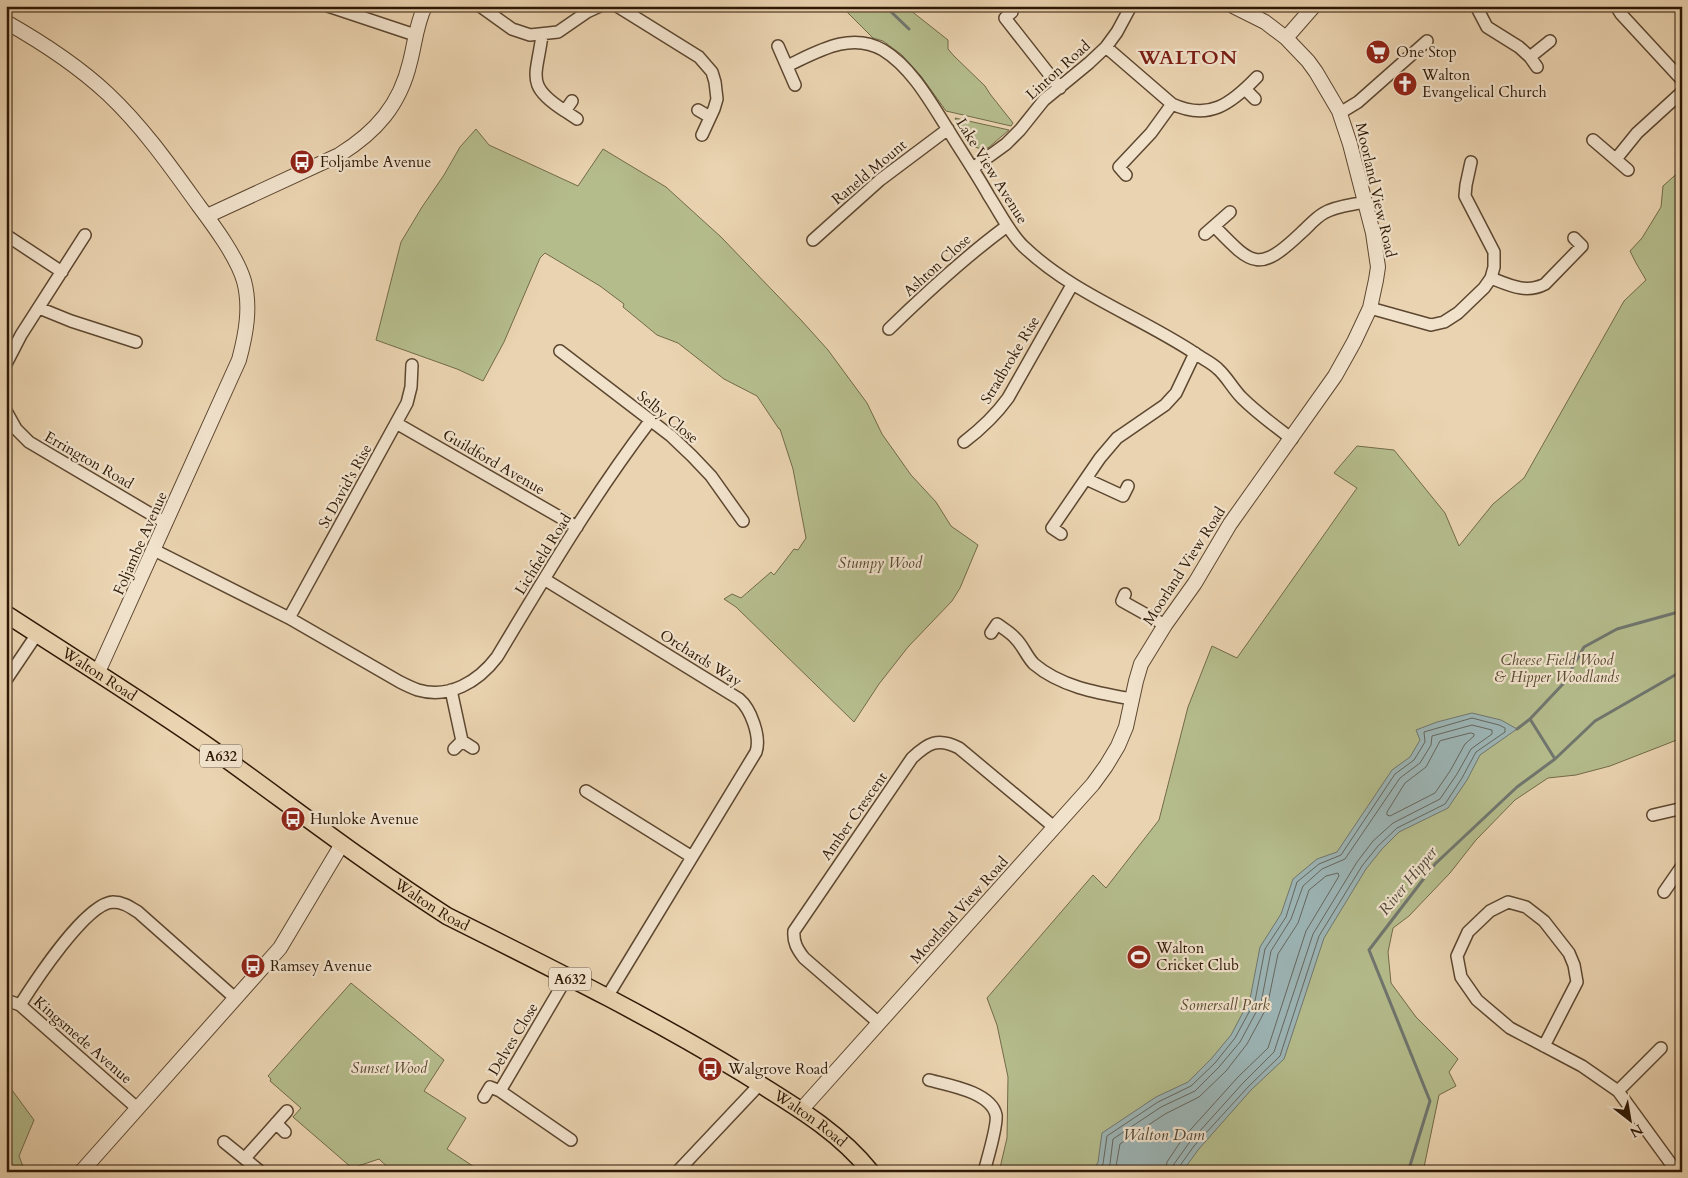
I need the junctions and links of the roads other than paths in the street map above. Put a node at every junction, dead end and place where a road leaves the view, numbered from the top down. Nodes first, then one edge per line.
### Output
1 (328, 6) edge
2 (425, 6) edge
3 (480, 6) edge
4 (600, 6) edge
5 (618, 6) edge
6 (1131, 6) edge
7 (1233, 6) edge
8 (1314, 6) edge
9 (1476, 6) edge
10 (1622, 9) edge
11 (1012, 12) dead end
12 (653, 13) dead end
13 (6, 22) edge
14 (646, 23) junction
15 (415, 35) junction
16 (542, 35) junction
17 (1286, 38) junction
18 (1428, 41) dead end
19 (1550, 41) dead end
20 (778, 46) dead end
21 (1106, 47) junction
22 (786, 66) junction
23 (1257, 77) dead end
24 (1682, 80) edge
25 (795, 85) dead end
26 (1060, 88) junction
27 (1245, 89) junction
28 (1682, 92) edge
29 (1255, 99) dead end
30 (572, 101) dead end
31 (1172, 104) junction
32 (698, 110) dead end
33 (565, 111) junction
34 (1340, 113) junction
35 (710, 117) junction
36 (577, 119) dead end
37 (948, 129) junction
38 (702, 135) dead end
39 (1593, 140) dead end
40 (1616, 159) junction
41 (1471, 162) dead end
42 (973, 168) junction
43 (1628, 170) dead end
44 (1126, 175) dead end
45 (1365, 202) junction
46 (1230, 212) dead end
47 (207, 216) junction
48 (1007, 226) junction
49 (1214, 226) junction
50 (6, 234) edge
51 (1205, 234) dead end
52 (85, 236) dead end
53 (1574, 238) dead end
54 (813, 240) dead end
55 (62, 272) junction
56 (1491, 278) junction
57 (1072, 285) junction
58 (39, 308) junction
59 (1370, 308) junction
60 (889, 329) dead end
61 (136, 342) dead end
62 (560, 351) dead end
63 (1195, 353) junction
64 (6, 364) edge
65 (412, 364) dead end
66 (6, 411) edge
67 (650, 421) junction
68 (396, 423) junction
69 (1292, 439) junction
70 (964, 442) dead end
71 (1086, 479) junction
72 (1128, 486) dead end
73 (743, 521) dead end
74 (166, 523) junction
75 (577, 527) junction
76 (1061, 534) dead end
77 (154, 550) junction
78 (544, 579) junction
79 (1125, 594) dead end
80 (6, 614) edge
81 (289, 618) junction
82 (1165, 625) junction
83 (991, 633) dead end
84 (37, 634) junction
85 (98, 672) junction
86 (6, 680) edge
87 (451, 690) junction
88 (1132, 699) junction
89 (473, 748) dead end
90 (586, 791) dead end
91 (1681, 809) edge
92 (1653, 815) dead end
93 (1054, 828) junction
94 (342, 844) junction
95 (692, 857) junction
96 (1682, 866) edge
97 (1664, 892) dead end
98 (567, 977) junction
99 (236, 998) junction
100 (607, 998) junction
101 (6, 1000) edge
102 (20, 1005) junction
103 (879, 1023) junction
104 (1544, 1046) junction
105 (1661, 1048) dead end
106 (929, 1080) dead end
107 (760, 1084) junction
108 (500, 1091) junction
109 (1618, 1091) junction
110 (484, 1097) dead end
111 (138, 1108) junction
112 (801, 1110) junction
113 (287, 1111) dead end
114 (276, 1123) junction
115 (285, 1132) dead end
116 (571, 1140) dead end
117 (224, 1142) dead end
118 (245, 1158) junction
119 (81, 1172) edge
120 (261, 1172) edge
121 (677, 1172) edge
122 (871, 1172) edge
123 (984, 1172) edge
124 (1677, 1172) edge

1 - 15 street
2 - 15 street
3 - 16 street
4 - 16 street
5 - 14 street
6 - 21 street, Linton Road
7 - 17 street, Moorland View Road
8 - 17 street
9 - 19 street
10 - 24 street
11 - 26 street
12 - 14 street
13 - 47 street, Foljambe Avenue
14 - 35 street
15 - 47 street
16 - 33 street
17 - 34 street, Moorland View Road
18 - 34 street
20 - 22 street
21 - 26 street, Linton Road
21 - 31 street
22 - 25 street
22 - 37 street, Lake View Avenue
23 - 27 street
26 - 42 street, Linton Road
27 - 29 street
27 - 31 street
28 - 40 street
30 - 33 street
31 - 44 street
32 - 35 street
33 - 36 street
34 - 45 street, Moorland View Road
35 - 38 street
37 - 42 street, Lake View Avenue
37 - 54 street, Raneld Mount
39 - 40 street
40 - 43 street
41 - 56 street
42 - 48 street, Lake View Avenue
45 - 49 street
45 - 59 street, Moorland View Road
46 - 49 street
47 - 74 street, Foljambe Avenue
48 - 57 street, Lake View Avenue
48 - 60 street, Ashton Close
49 - 51 street
50 - 55 street
52 - 55 street
53 - 56 street
55 - 58 street
56 - 59 street
57 - 63 street, Lake View Avenue
57 - 70 street, Stradbroke Rise
58 - 61 street
58 - 64 street
59 - 69 street, Moorland View Road
62 - 67 street, Selby Close
63 - 69 street, Lake View Avenue
63 - 71 street
65 - 68 street, St David's Rise
66 - 74 street, Errington Road
67 - 73 street, Selby Close
67 - 75 street, Lichfield Road
68 - 75 street, Guildford Avenue
68 - 81 street, St David's Rise
69 - 82 street, Moorland View Road
71 - 72 street
71 - 76 street
74 - 77 street, Foljambe Avenue
75 - 78 street, Lichfield Road
77 - 81 street, Lichfield Road
77 - 85 street, Foljambe Avenue
78 - 87 street, Lichfield Road
78 - 95 street, Orchards Way
79 - 82 street
80 - 84 main road, Walton Road / A632
81 - 87 street, Lichfield Road
82 - 88 street, Moorland View Road
83 - 88 street
84 - 85 main road, Walton Road / A632
84 - 86 street
85 - 94 main road, Walton Road / A632
87 - 89 street
88 - 93 street, Moorland View Road
90 - 95 street
91 - 92 street
93 - 103 street, Moorland View Road
93 - 103 street, Amber Crescent
94 - 98 main road, Walton Road / A632
94 - 99 street
95 - 100 street, Orchards Way
96 - 97 street
98 - 100 main road, Walton Road / A632
98 - 108 street, Delves Close
99 - 102 street
99 - 111 street
100 - 107 main road, Walton Road / A632
101 - 102 street, Kingsmede Avenue
102 - 111 street, Kingsmede Avenue
103 - 112 street, Moorland View Road
104 - 104 street
104 - 109 street
105 - 109 street
106 - 123 street
107 - 112 main road, Walton Road / A632
107 - 121 street
108 - 110 street, Delves Close
108 - 116 street, Delves Close
109 - 124 street
111 - 119 street
112 - 122 main road, Walton Road / A632
113 - 114 street
114 - 115 street
114 - 118 street
117 - 118 street
118 - 120 street

